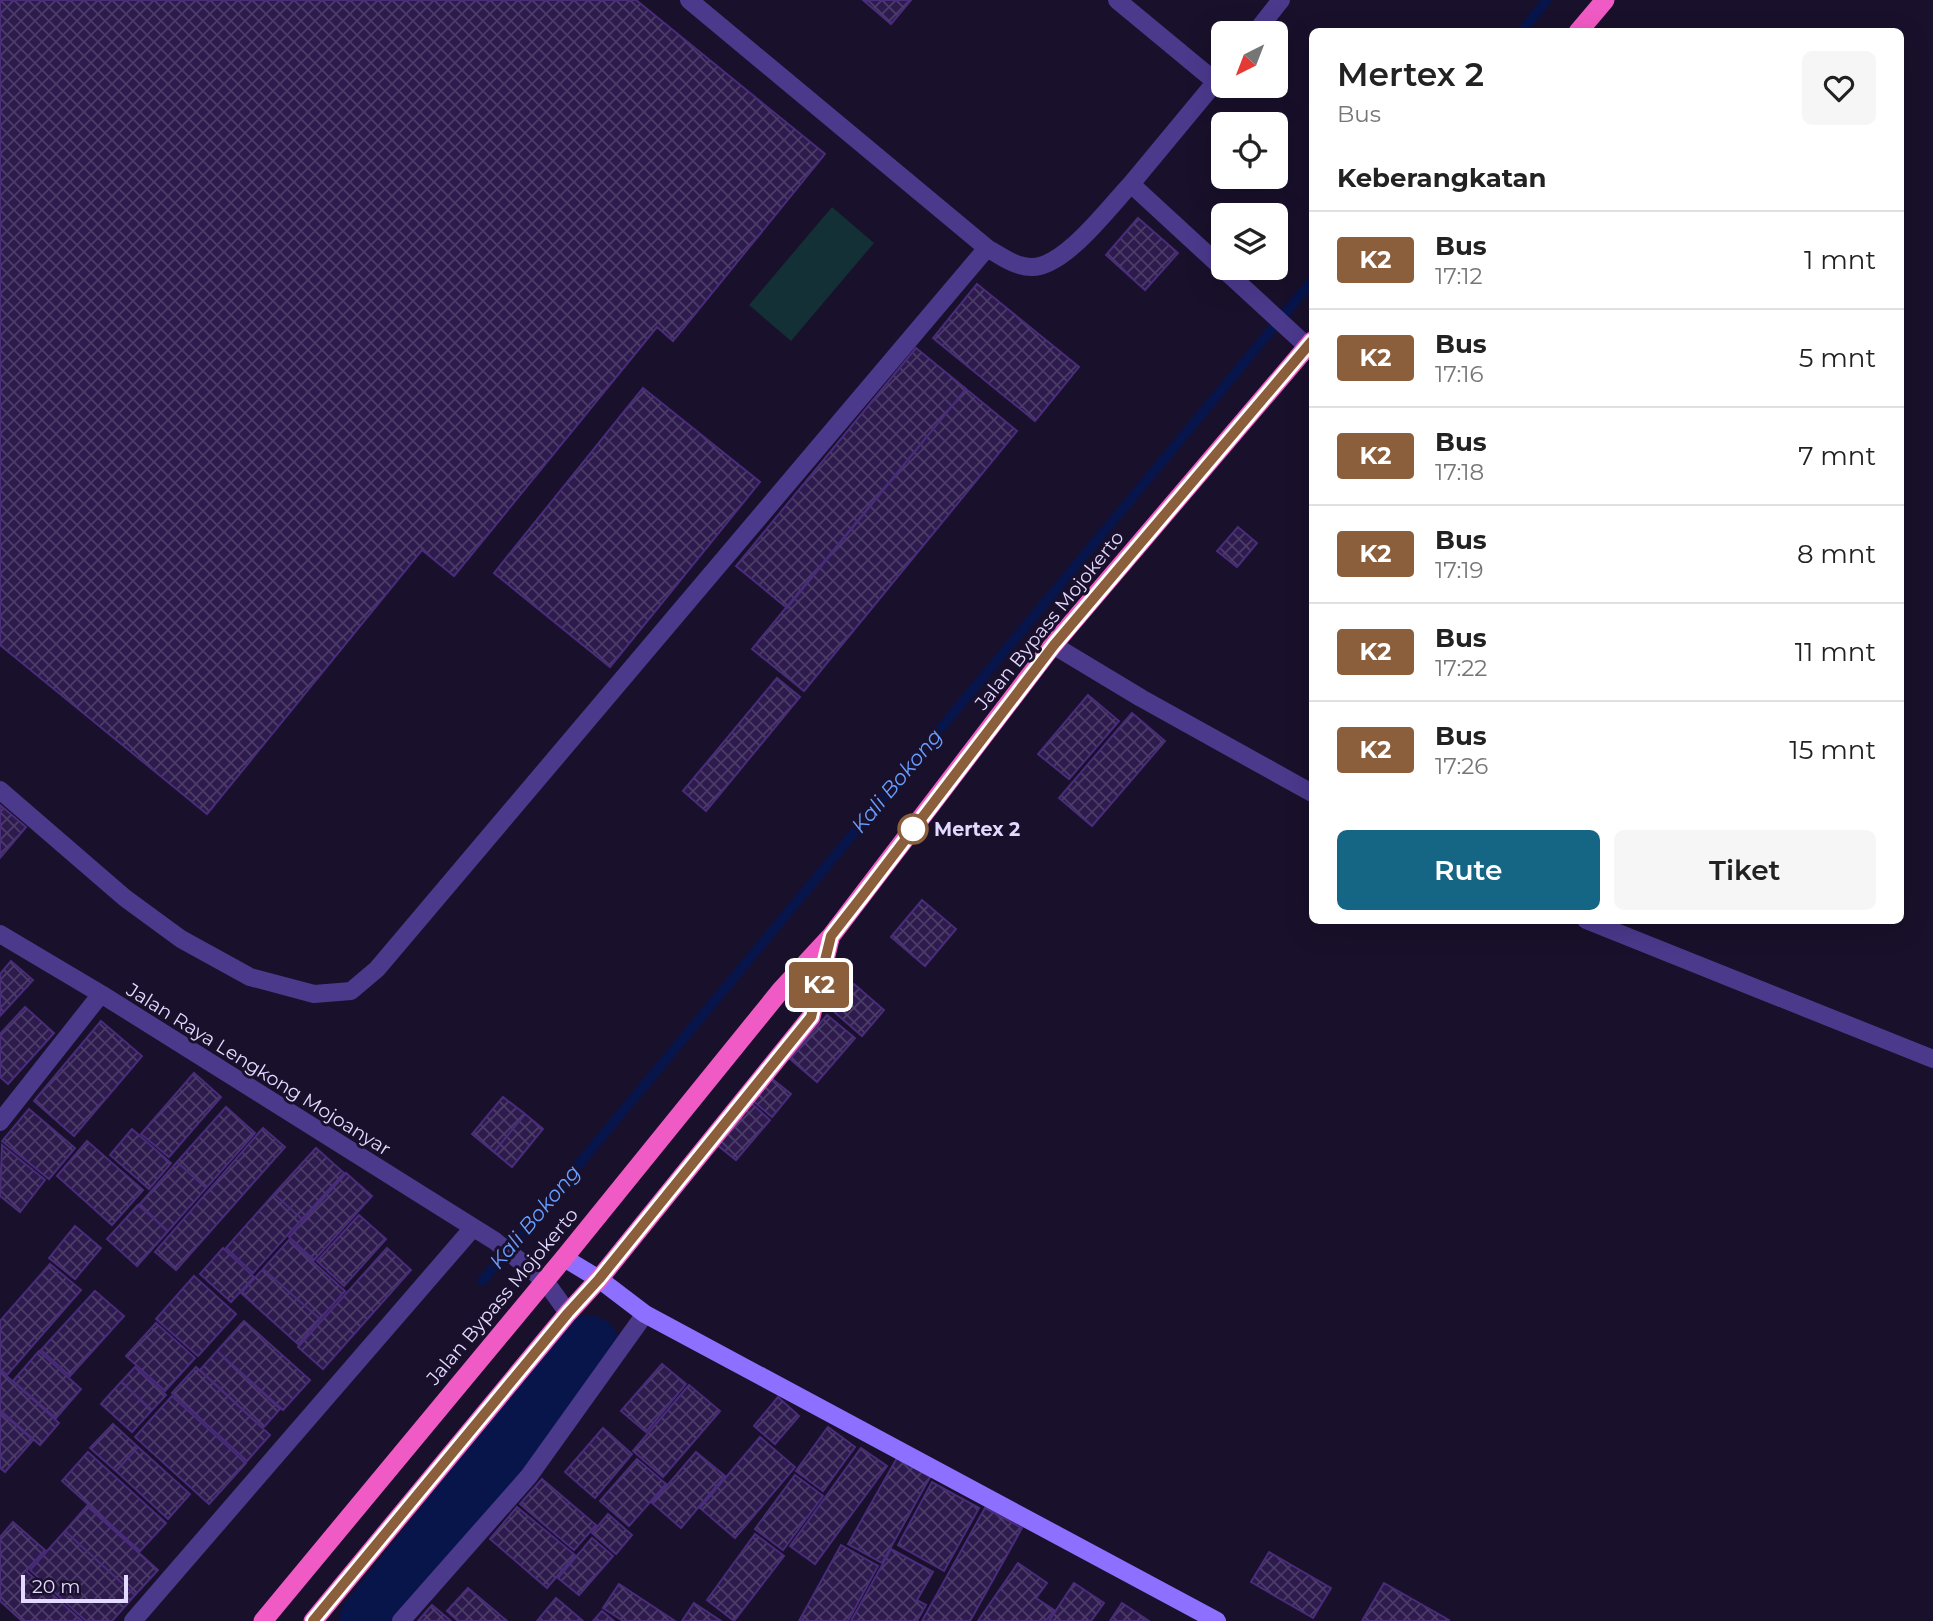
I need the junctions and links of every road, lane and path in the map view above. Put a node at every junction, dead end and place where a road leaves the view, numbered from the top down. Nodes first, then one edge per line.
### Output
1 (1117, 0) edge
2 (1281, 0) edge
3 (1605, 0) edge
4 (696, 2) edge
5 (1264, 21) edge
6 (1581, 28) edge
7 (1211, 70) edge
8 (1211, 88) edge
9 (1131, 184) junction
10 (987, 248) junction
11 (1309, 343) edge
12 (1309, 345) edge
13 (1054, 645) junction
14 (0, 790) edge
15 (1309, 791) edge
16 (1596, 924) edge
17 (0, 934) edge
18 (831, 936) junction
19 (101, 994) junction
20 (1933, 1059) edge
21 (0, 1122) edge
22 (472, 1229) junction
23 (564, 1258) junction
24 (538, 1275) junction
25 (599, 1279) junction
26 (568, 1313) junction
27 (645, 1314) junction
28 (133, 1621) edge
29 (263, 1621) edge
30 (313, 1621) edge
31 (401, 1621) edge
32 (1217, 1621) edge

1 - 7 street
2 - 5 street
3 - 6 highway
4 - 10 street
8 - 9 street
9 - 10 street
9 - 11 street
10 - 14 street
12 - 13 highway, Jalan Bypass Mojokerto
13 - 15 street
13 - 18 highway, Jalan Bypass Mojokerto
16 - 20 street
17 - 19 street, Jalan Raya Lengkong Mojoanyar
18 - 23 highway, Jalan Bypass Mojokerto
18 - 25 highway, Jalan Bypass Mojokerto
19 - 21 street
19 - 22 street, Jalan Raya Lengkong Mojoanyar
22 - 24 street, Jalan Raya Lengkong Mojoanyar
22 - 28 street
23 - 24 highway, Jalan Bypass Mojokerto
23 - 25 main road
24 - 26 street, Jalan Raya Lengkong Mojoanyar
24 - 29 highway, Jalan Bypass Mojokerto
25 - 26 highway, Jalan Bypass Mojokerto
25 - 27 main road
26 - 30 highway, Jalan Bypass Mojokerto
27 - 31 street
27 - 32 main road

